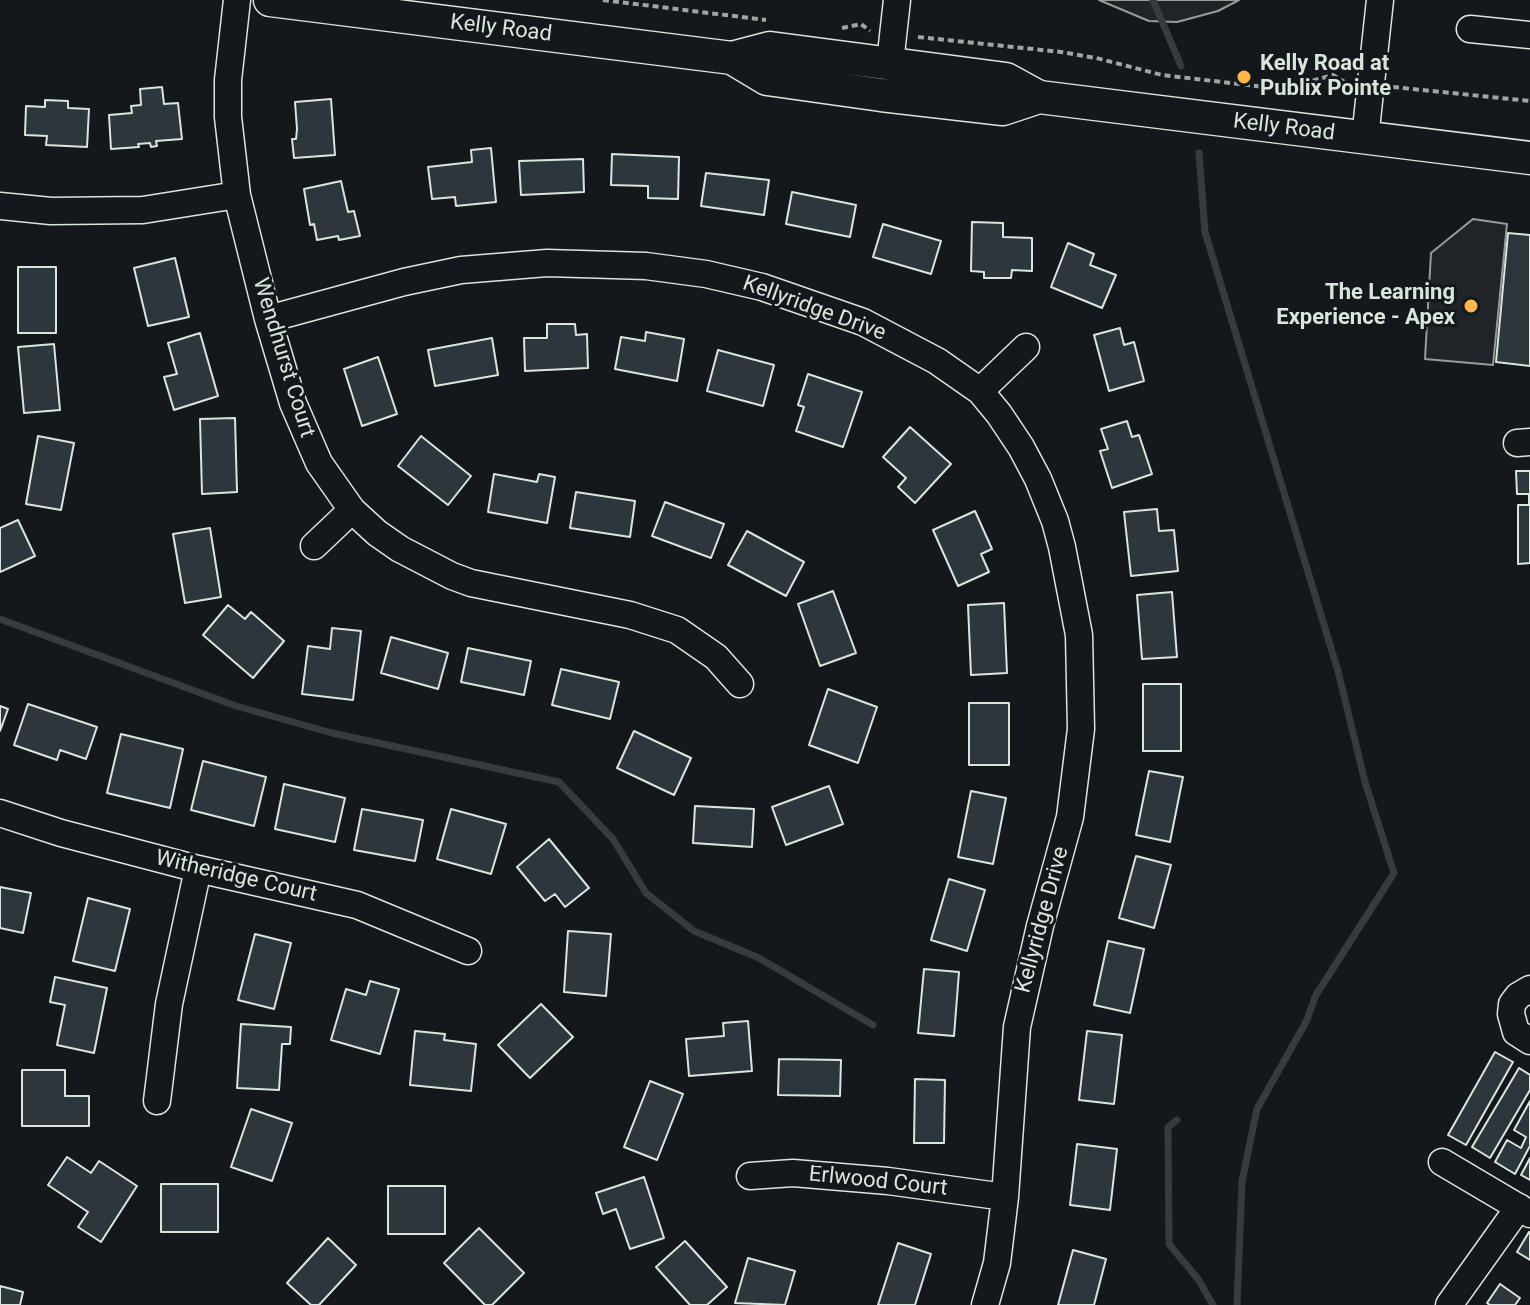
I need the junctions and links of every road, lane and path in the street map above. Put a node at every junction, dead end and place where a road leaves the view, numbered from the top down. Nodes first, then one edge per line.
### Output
1 (237, 0) edge
2 (270, 0) edge
3 (603, 0) edge
4 (897, 0) edge
5 (1380, 0) edge
6 (769, 20) dead end
7 (830, 27) dead end
8 (1470, 29) dead end
9 (868, 31) dead end
10 (1530, 35) edge
11 (916, 37) dead end
12 (732, 58) junction
13 (890, 63) junction
14 (1347, 84) dead end
15 (1396, 88) dead end
16 (1039, 97) junction
17 (1530, 101) edge
18 (1365, 138) junction
19 (1530, 158) edge
20 (237, 195) junction
21 (0, 206) edge
22 (268, 319) junction
23 (1026, 347) dead end
24 (980, 391) junction
25 (352, 510) junction
26 (314, 546) dead end
27 (740, 684) dead end
28 (0, 813) edge
29 (198, 869) junction
30 (468, 951) dead end
31 (1530, 989) edge
32 (1530, 1041) edge
33 (157, 1101) dead end
34 (1442, 1162) dead end
35 (750, 1176) dead end
36 (1005, 1197) junction
37 (1525, 1210) edge
38 (985, 1305) edge
39 (1449, 1305) edge

1 - 20 street, Wendhurst Court
2 - 12 main road, Kelly Road
3 - 6 path
4 - 13 street
5 - 18 street
7 - 9 path
8 - 10 street
11 - 14 path
12 - 13 main road, Kelly Road
12 - 16 main road, Kelly Road
13 - 16 main road, Kelly Road
15 - 17 path
16 - 18 main road, Kelly Road
18 - 19 main road, Kelly Road
20 - 21 street
20 - 22 street, Wendhurst Court
22 - 24 street, Kellyridge Drive
22 - 25 street, Wendhurst Court
23 - 24 street
24 - 36 street, Kellyridge Drive
25 - 26 street
25 - 27 street, Wendhurst Court
28 - 29 street, Witheridge Court
29 - 30 street, Witheridge Court
29 - 33 street
31 - 32 street
34 - 37 street
35 - 36 street, Erlwood Court
36 - 38 street, Kellyridge Drive
37 - 39 street

